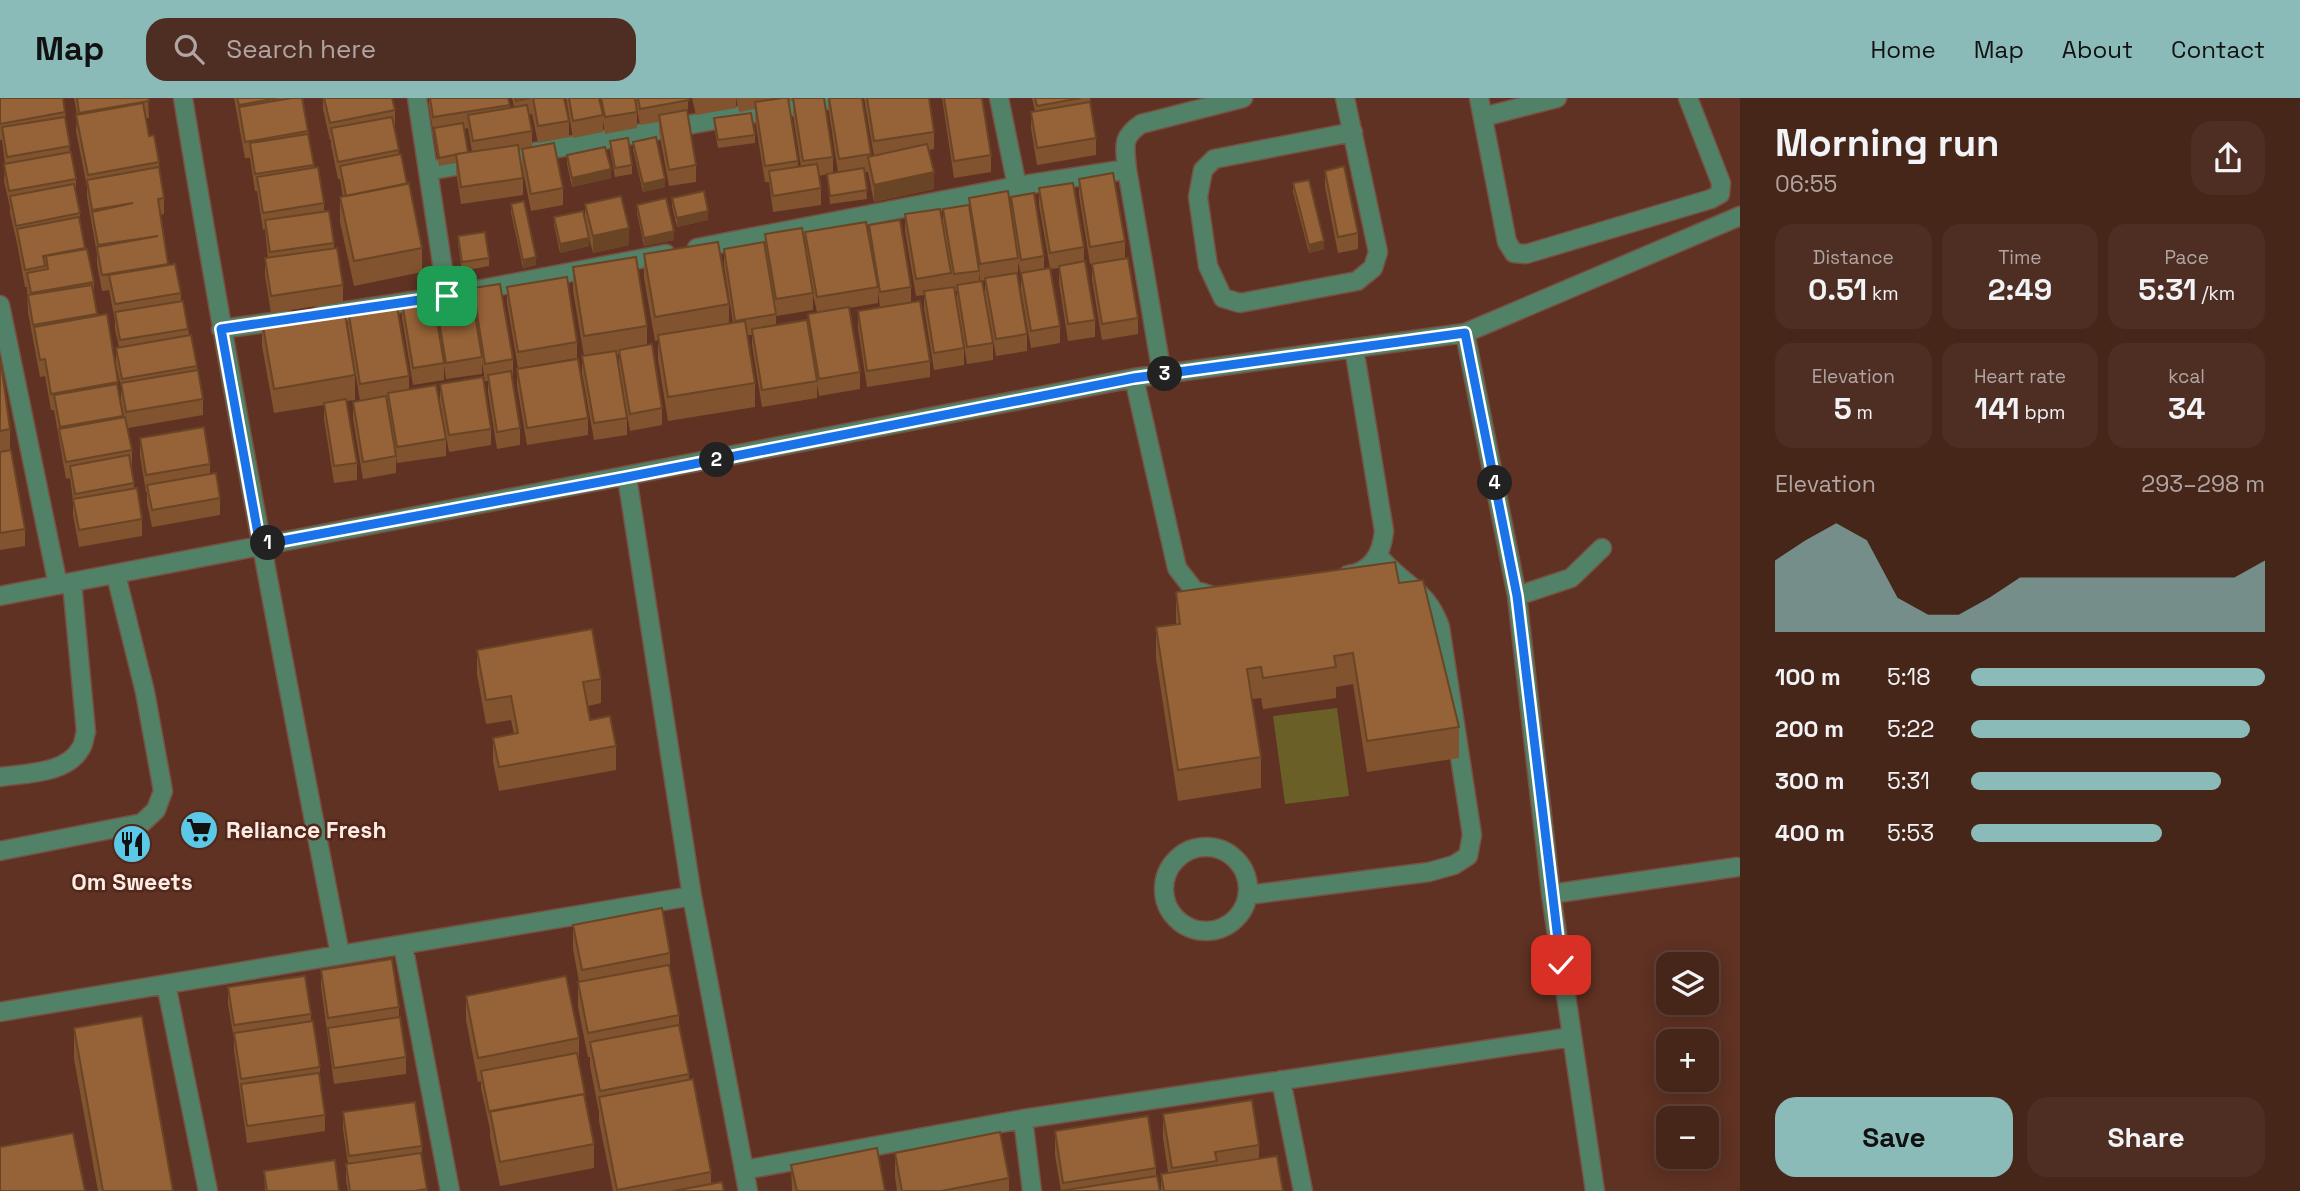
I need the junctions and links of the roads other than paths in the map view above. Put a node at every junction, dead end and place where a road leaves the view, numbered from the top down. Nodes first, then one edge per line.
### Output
1 (183, 98) edge
2 (416, 98) edge
3 (839, 98) edge
4 (999, 98) edge
5 (1242, 98) edge
6 (1345, 98) edge
7 (1479, 98) edge
8 (1557, 98) edge
9 (1688, 98) edge
10 (1483, 117) junction
11 (1353, 132) junction
12 (1127, 169) junction
13 (428, 172) junction
14 (1017, 186) junction
15 (1740, 216) edge
16 (447, 296) junction
17 (0, 305) edge
18 (221, 329) junction
19 (3, 331) edge
20 (1465, 333) junction
21 (1354, 348) junction
22 (1162, 374) junction
23 (1134, 378) junction
24 (627, 477) junction
25 (260, 545) junction
26 (1602, 548) dead end
27 (1378, 556) junction
28 (116, 575) junction
29 (1329, 578) edge
30 (65, 584) junction
31 (1236, 593) edge
32 (0, 596) edge
33 (1517, 596) junction
34 (0, 777) edge
35 (0, 851) edge
36 (1737, 867) dead end
37 (1551, 894) junction
38 (1248, 895) junction
39 (692, 896) junction
40 (403, 945) junction
41 (340, 954) junction
42 (166, 984) junction
43 (0, 1012) edge
44 (1571, 1037) junction
45 (1281, 1080) junction
46 (1023, 1119) junction
47 (744, 1170) junction
48 (208, 1191) edge
49 (450, 1191) edge
50 (748, 1191) edge
51 (1032, 1191) edge
52 (1304, 1191) edge
53 (1595, 1191) edge

1 - 18 street
2 - 13 street
3 - 13 street
4 - 14 street
5 - 12 street
6 - 11 street
7 - 10 street
8 - 10 street
9 - 10 street
11 - 11 street
12 - 14 street
12 - 22 street
13 - 16 street
14 - 16 street
15 - 20 street
16 - 18 street
17 - 19 street
18 - 25 street
19 - 30 street
20 - 21 street
20 - 33 street
21 - 22 street
21 - 27 street
22 - 23 street
23 - 24 street
23 - 31 street
24 - 25 street
24 - 39 street
25 - 28 street
25 - 41 street
26 - 33 street
27 - 29 street
27 - 38 street
28 - 30 street
28 - 35 street
30 - 32 street
30 - 34 street
33 - 37 street
36 - 37 street
37 - 44 street
38 - 38 street
39 - 40 street
39 - 47 street
40 - 41 street
40 - 49 street
41 - 42 street
42 - 43 street
42 - 48 street
44 - 45 street
44 - 53 street
45 - 46 street
45 - 52 street
46 - 47 street
46 - 51 street
47 - 50 street

